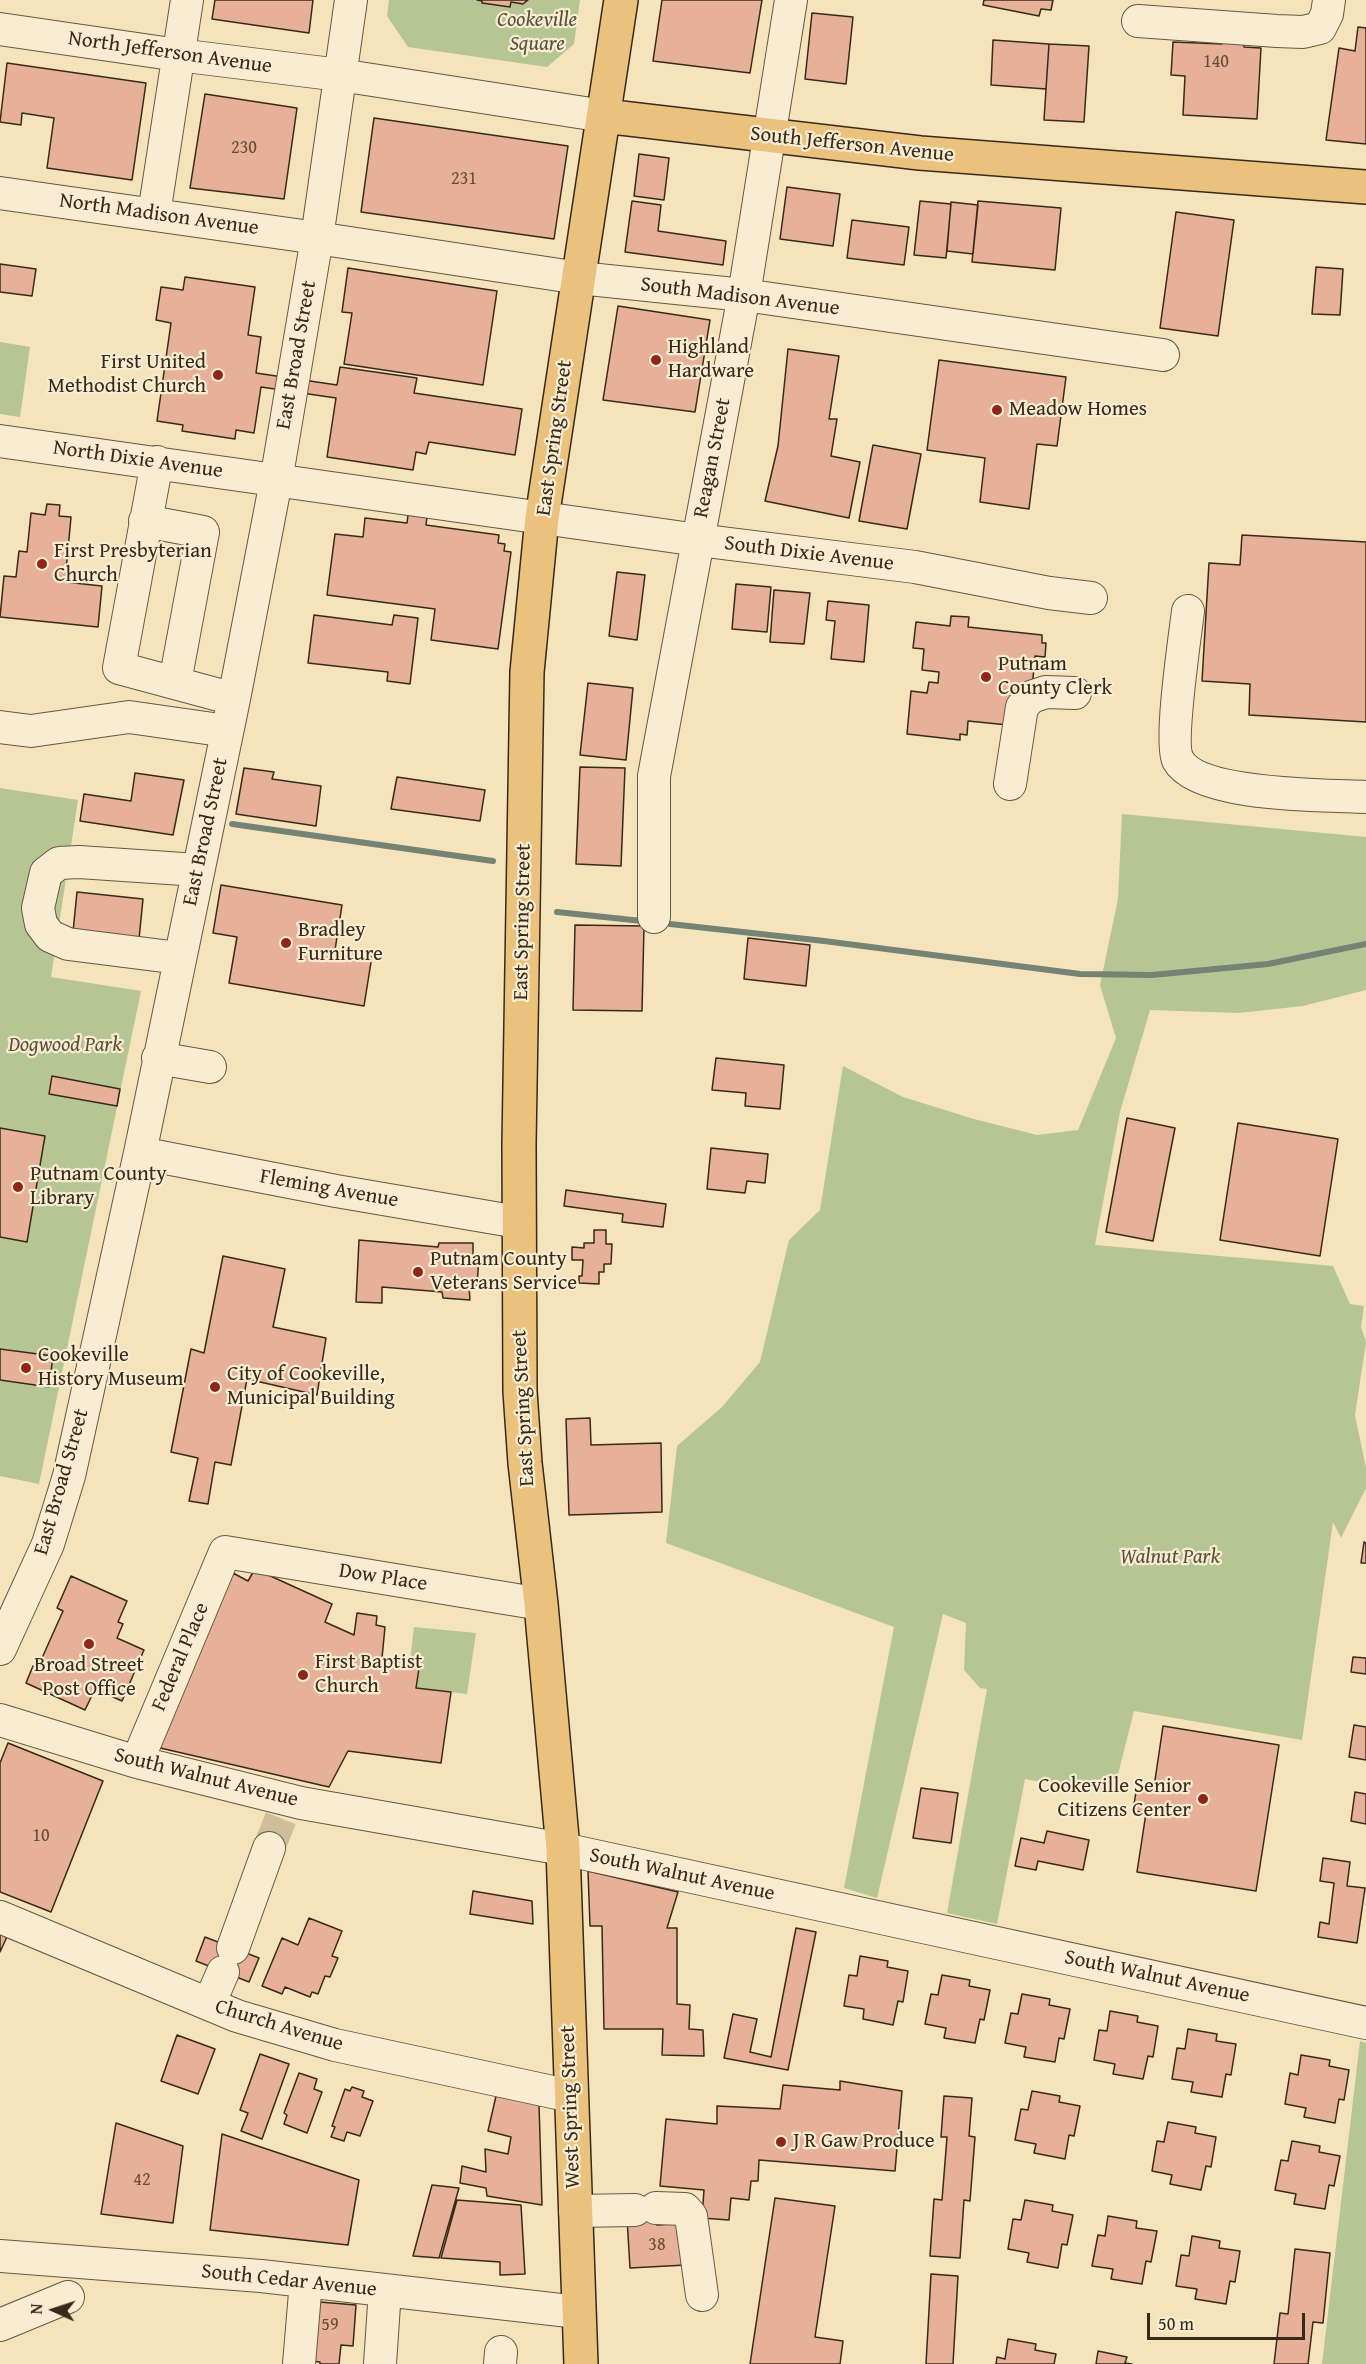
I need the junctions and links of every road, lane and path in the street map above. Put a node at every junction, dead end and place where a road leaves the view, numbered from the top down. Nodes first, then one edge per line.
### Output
1 (187, 0) edge
2 (351, 0) edge
3 (621, 0) edge
4 (791, 0) edge
5 (1329, 0) edge
6 (1138, 21) dead end
7 (0, 29) edge
8 (178, 55) junction
9 (340, 75) junction
10 (604, 116) junction
11 (769, 136) junction
12 (1366, 188) edge
13 (0, 193) edge
14 (154, 214) junction
15 (317, 238) junction
16 (579, 278) junction
17 (744, 295) junction
18 (1163, 355) dead end
19 (0, 441) edge
20 (157, 462) junction
21 (276, 481) junction
22 (542, 518) junction
23 (145, 521) junction
24 (698, 540) junction
25 (1091, 598) dead end
26 (1188, 611) dead end
27 (175, 682) junction
28 (1075, 693) dead end
29 (234, 699) junction
30 (0, 727) edge
31 (227, 731) junction
32 (1011, 784) dead end
33 (1366, 797) edge
34 (198, 870) junction
35 (654, 917) dead end
36 (179, 958) junction
37 (158, 1058) junction
38 (210, 1067) dead end
39 (140, 1153) junction
40 (518, 1222) junction
41 (225, 1552) joint
42 (541, 1604) junction
43 (0, 1648) edge
44 (0, 1720) edge
45 (137, 1762) junction
46 (269, 1848) tunnel mouth
47 (563, 1849) junction
48 (0, 1917) edge
49 (209, 2004) junction
50 (1366, 2023) edge
51 (571, 2096) junction
52 (575, 2211) junction
53 (0, 2256) edge
54 (306, 2281) junction
55 (385, 2290) junction
56 (702, 2295) dead end
57 (68, 2297) dead end
58 (579, 2312) junction
59 (0, 2325) edge
60 (299, 2364) edge
61 (380, 2364) edge
62 (581, 2364) edge

1 - 8 street
2 - 9 street, East Broad Street
3 - 10 main road, East Spring Street
4 - 11 street, Reagan Street
5 - 6 street
7 - 8 street, North Jefferson Avenue
8 - 9 street, North Jefferson Avenue
8 - 14 street
9 - 10 street, South Jefferson Avenue
9 - 15 street, East Broad Street
10 - 11 main road, South Jefferson Avenue
10 - 16 main road, East Spring Street
11 - 12 main road, South Jefferson Avenue
11 - 17 street, Reagan Street
13 - 14 street, North Madison Avenue
14 - 15 street, North Madison Avenue
15 - 16 street, South Madison Avenue
15 - 21 street, East Broad Street
16 - 17 street, South Madison Avenue
16 - 22 main road, East Spring Street
17 - 18 street, South Madison Avenue
17 - 24 street, Reagan Street
19 - 20 street, North Dixie Avenue
20 - 21 street, North Dixie Avenue
20 - 23 street
21 - 22 street, South Dixie Avenue
21 - 29 street, East Broad Street
22 - 24 street, South Dixie Avenue
22 - 40 main road, East Spring Street
23 - 27 street
23 - 27 street
24 - 25 street, South Dixie Avenue
24 - 35 street, Reagan Street
26 - 33 street
27 - 29 street
28 - 32 street
29 - 31 street, East Broad Street
30 - 31 street
31 - 34 street, East Broad Street
34 - 36 street, East Broad Street
34 - 36 street
36 - 37 street, East Broad Street
37 - 38 street
37 - 39 street, East Broad Street
39 - 40 street, Fleming Avenue
39 - 43 street, East Broad Street
40 - 42 main road, East Spring Street
41 - 42 street, Dow Place
41 - 45 street, Federal Place
42 - 47 main road, East Spring Street
44 - 45 street, South Walnut Avenue
45 - 47 street, South Walnut Avenue
46 - 49 street
47 - 50 street, South Walnut Avenue
47 - 51 main road, West Spring Street
48 - 49 street, Church Avenue
49 - 51 street, Church Avenue
51 - 52 main road, West Spring Street
52 - 56 street
52 - 58 main road, West Spring Street
53 - 54 street, South Cedar Avenue
54 - 55 street, South Cedar Avenue
54 - 60 street
55 - 58 street, South Cedar Avenue
55 - 61 street
57 - 59 street
58 - 62 main road, West Spring Street

